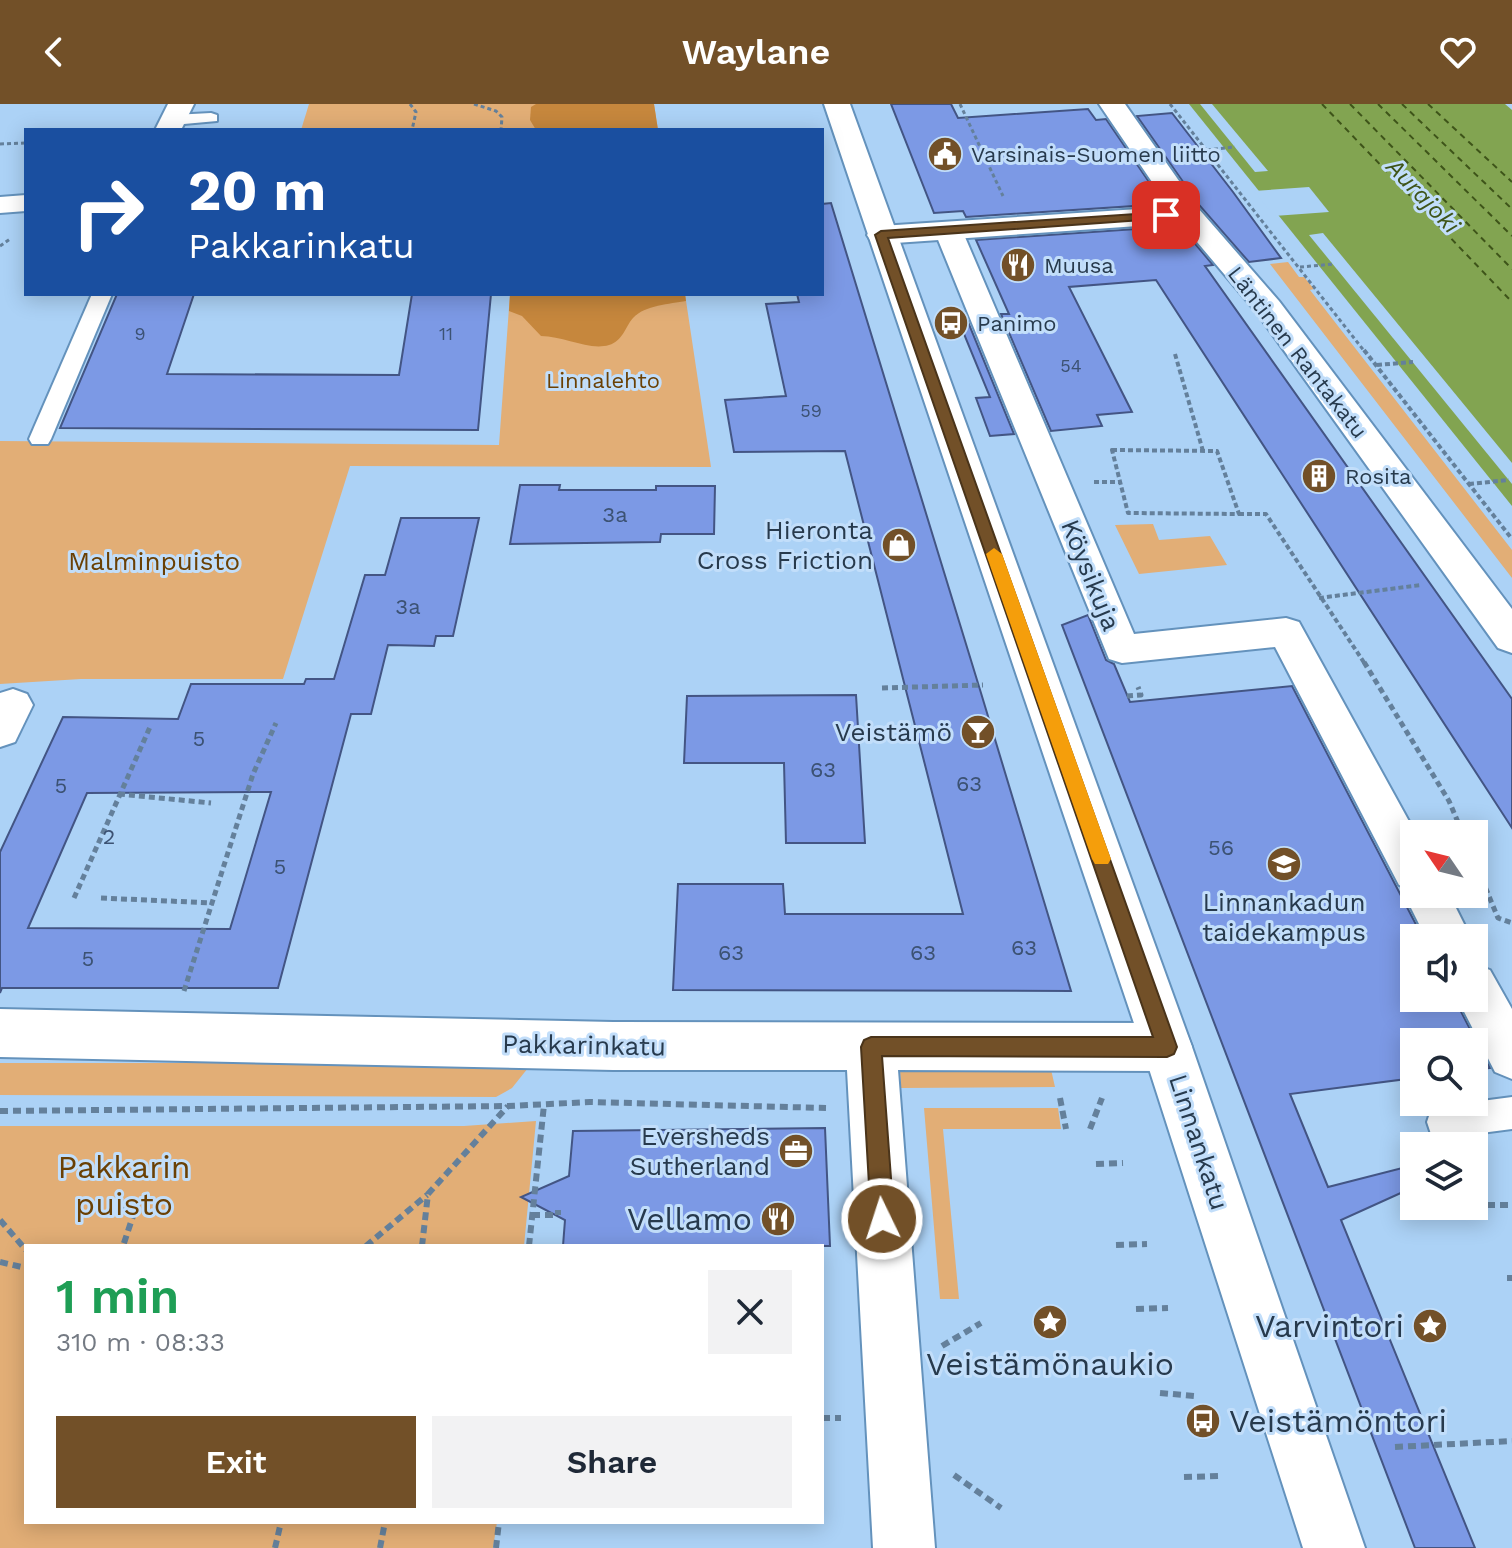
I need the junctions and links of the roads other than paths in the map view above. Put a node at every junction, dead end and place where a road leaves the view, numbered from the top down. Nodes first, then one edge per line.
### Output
1 (837, 104) edge
2 (1112, 104) edge
3 (174, 118) edge
4 (211, 118) dead end
5 (24, 203) edge
6 (0, 205) edge
7 (1188, 214) junction
8 (948, 230) junction
9 (881, 235) junction
10 (101, 296) edge
11 (40, 439) dead end
12 (1512, 638) edge
13 (1400, 846) edge
14 (1488, 1011) edge
15 (0, 1033) edge
16 (871, 1047) junction
17 (1167, 1047) junction
18 (1512, 1056) edge
19 (1512, 1113) edge
20 (1443, 1122) dead end
21 (904, 1548) edge
22 (1334, 1548) edge

1 - 9 street, Linnankatu
2 - 7 street, Läntinen Rantakatu
3 - 4 lane
5 - 6 street
7 - 8 street
7 - 12 street, Läntinen Rantakatu
8 - 9 street
8 - 13 street, Köysikuja
9 - 17 street, Linnankatu
10 - 11 lane
14 - 18 street
15 - 16 street, Pakkarinkatu
16 - 17 street, Pakkarinkatu
16 - 21 street
17 - 22 street, Linnankatu
19 - 20 lane

